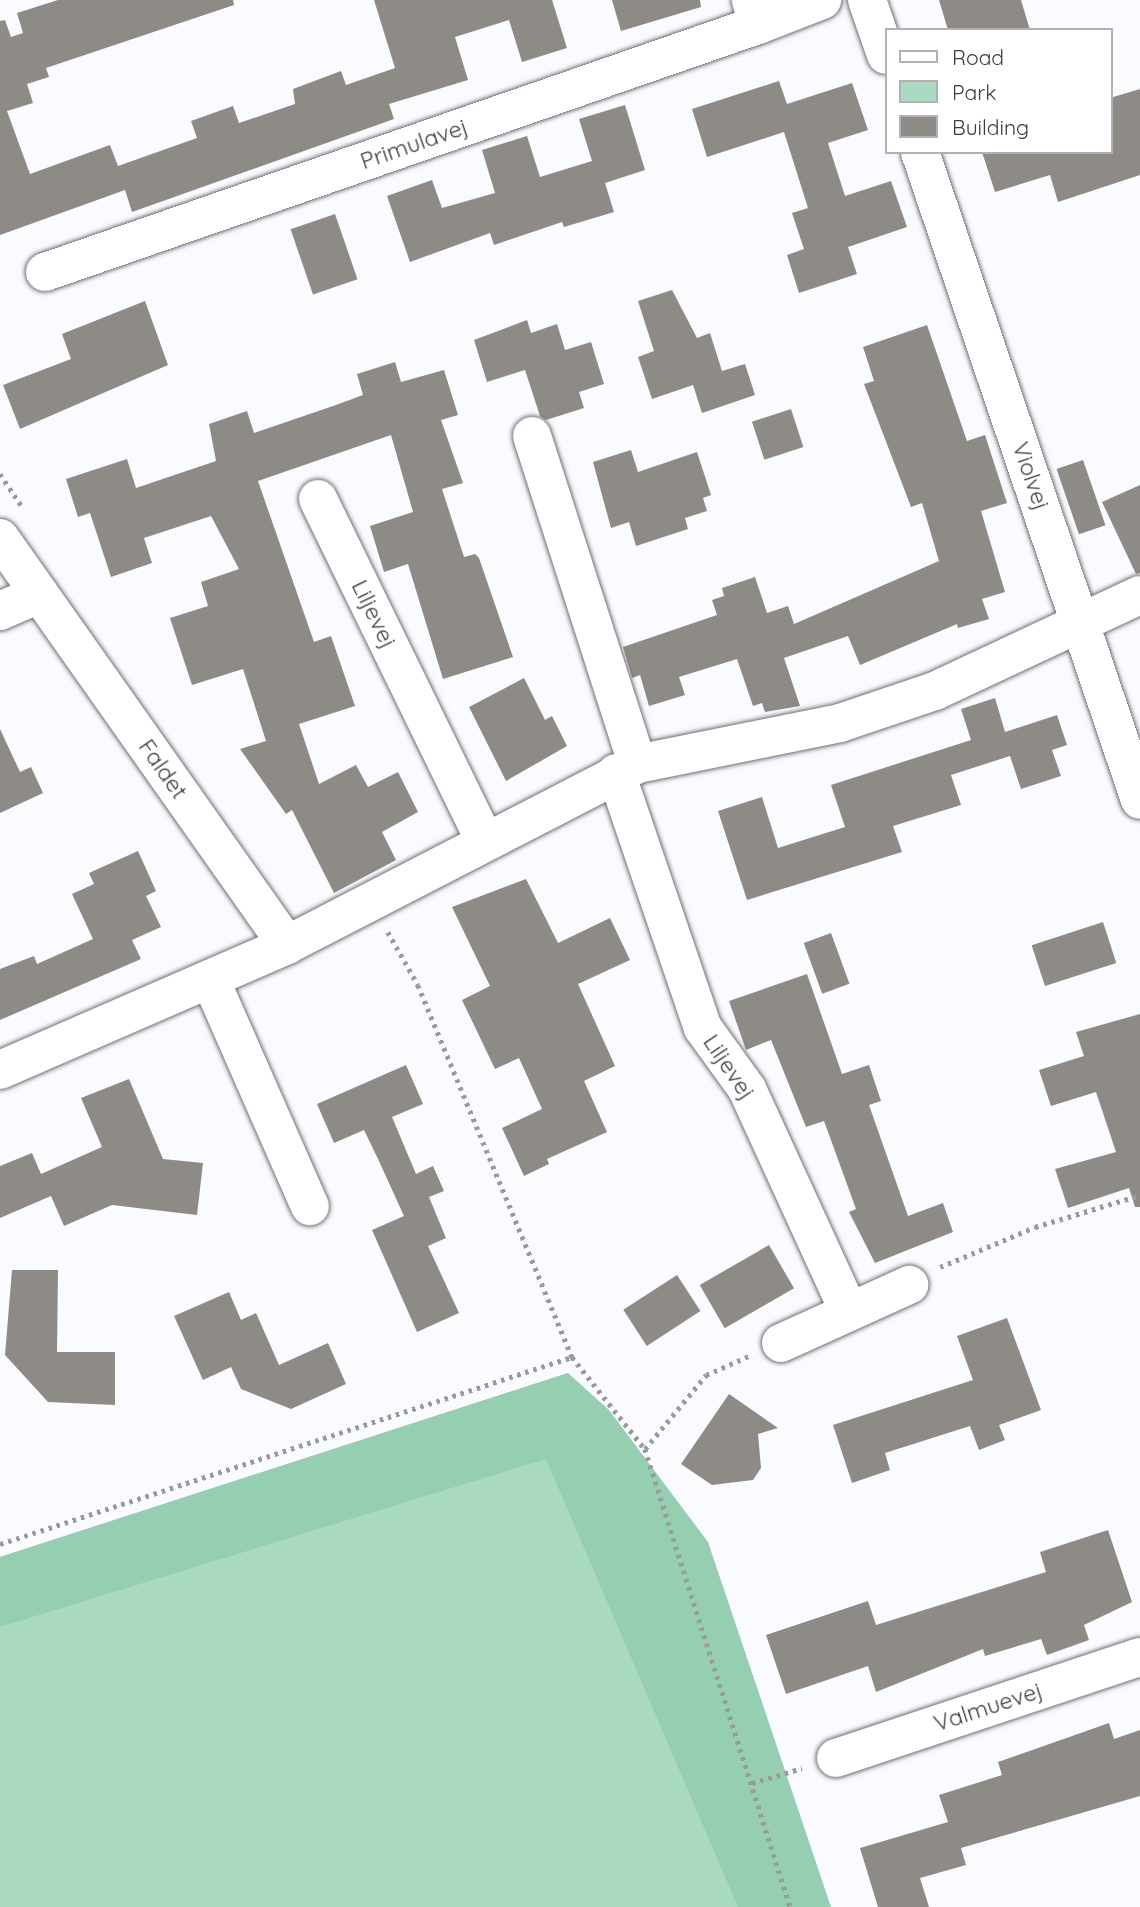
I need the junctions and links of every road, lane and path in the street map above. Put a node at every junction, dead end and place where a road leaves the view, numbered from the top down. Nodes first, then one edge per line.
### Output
1 (822, 0) edge
2 (867, 0) edge
3 (754, 13) edge
4 (884, 49) edge
5 (921, 154) edge
6 (45, 272) dead end
7 (531, 436) dead end
8 (318, 499) dead end
9 (0, 538) edge
10 (39, 594) junction
11 (1140, 595) edge
12 (0, 611) edge
13 (1082, 624) junction
14 (626, 769) junction
15 (1140, 800) edge
16 (485, 842) junction
17 (371, 901) junction
18 (287, 945) junction
19 (211, 981) junction
20 (0, 1070) edge
21 (1140, 1195) edge
22 (310, 1206) dead end
23 (909, 1285) joint
24 (849, 1312) junction
25 (781, 1343) joint
26 (572, 1357) junction
27 (645, 1449) junction
28 (0, 1544) edge
29 (1140, 1657) edge
30 (836, 1758) joint
31 (752, 1783) junction
32 (790, 1907) edge

1 - 3 street
2 - 4 street
3 - 6 street, Primulavej
5 - 13 street, Violvej
7 - 14 street, Liljevej
8 - 16 street, Liljevej
9 - 10 street, Faldet
10 - 12 street
10 - 18 street, Faldet
11 - 13 street
13 - 14 street
13 - 15 street, Violvej
14 - 16 street
14 - 24 street, Liljevej
16 - 17 street
17 - 18 street
17 - 26 path
18 - 19 street
19 - 20 street
19 - 22 street
21 - 23 path
23 - 24 street
24 - 25 street
25 - 27 path
26 - 27 path
26 - 28 path
27 - 31 path
29 - 30 street, Valmuevej
30 - 31 path
31 - 32 path

